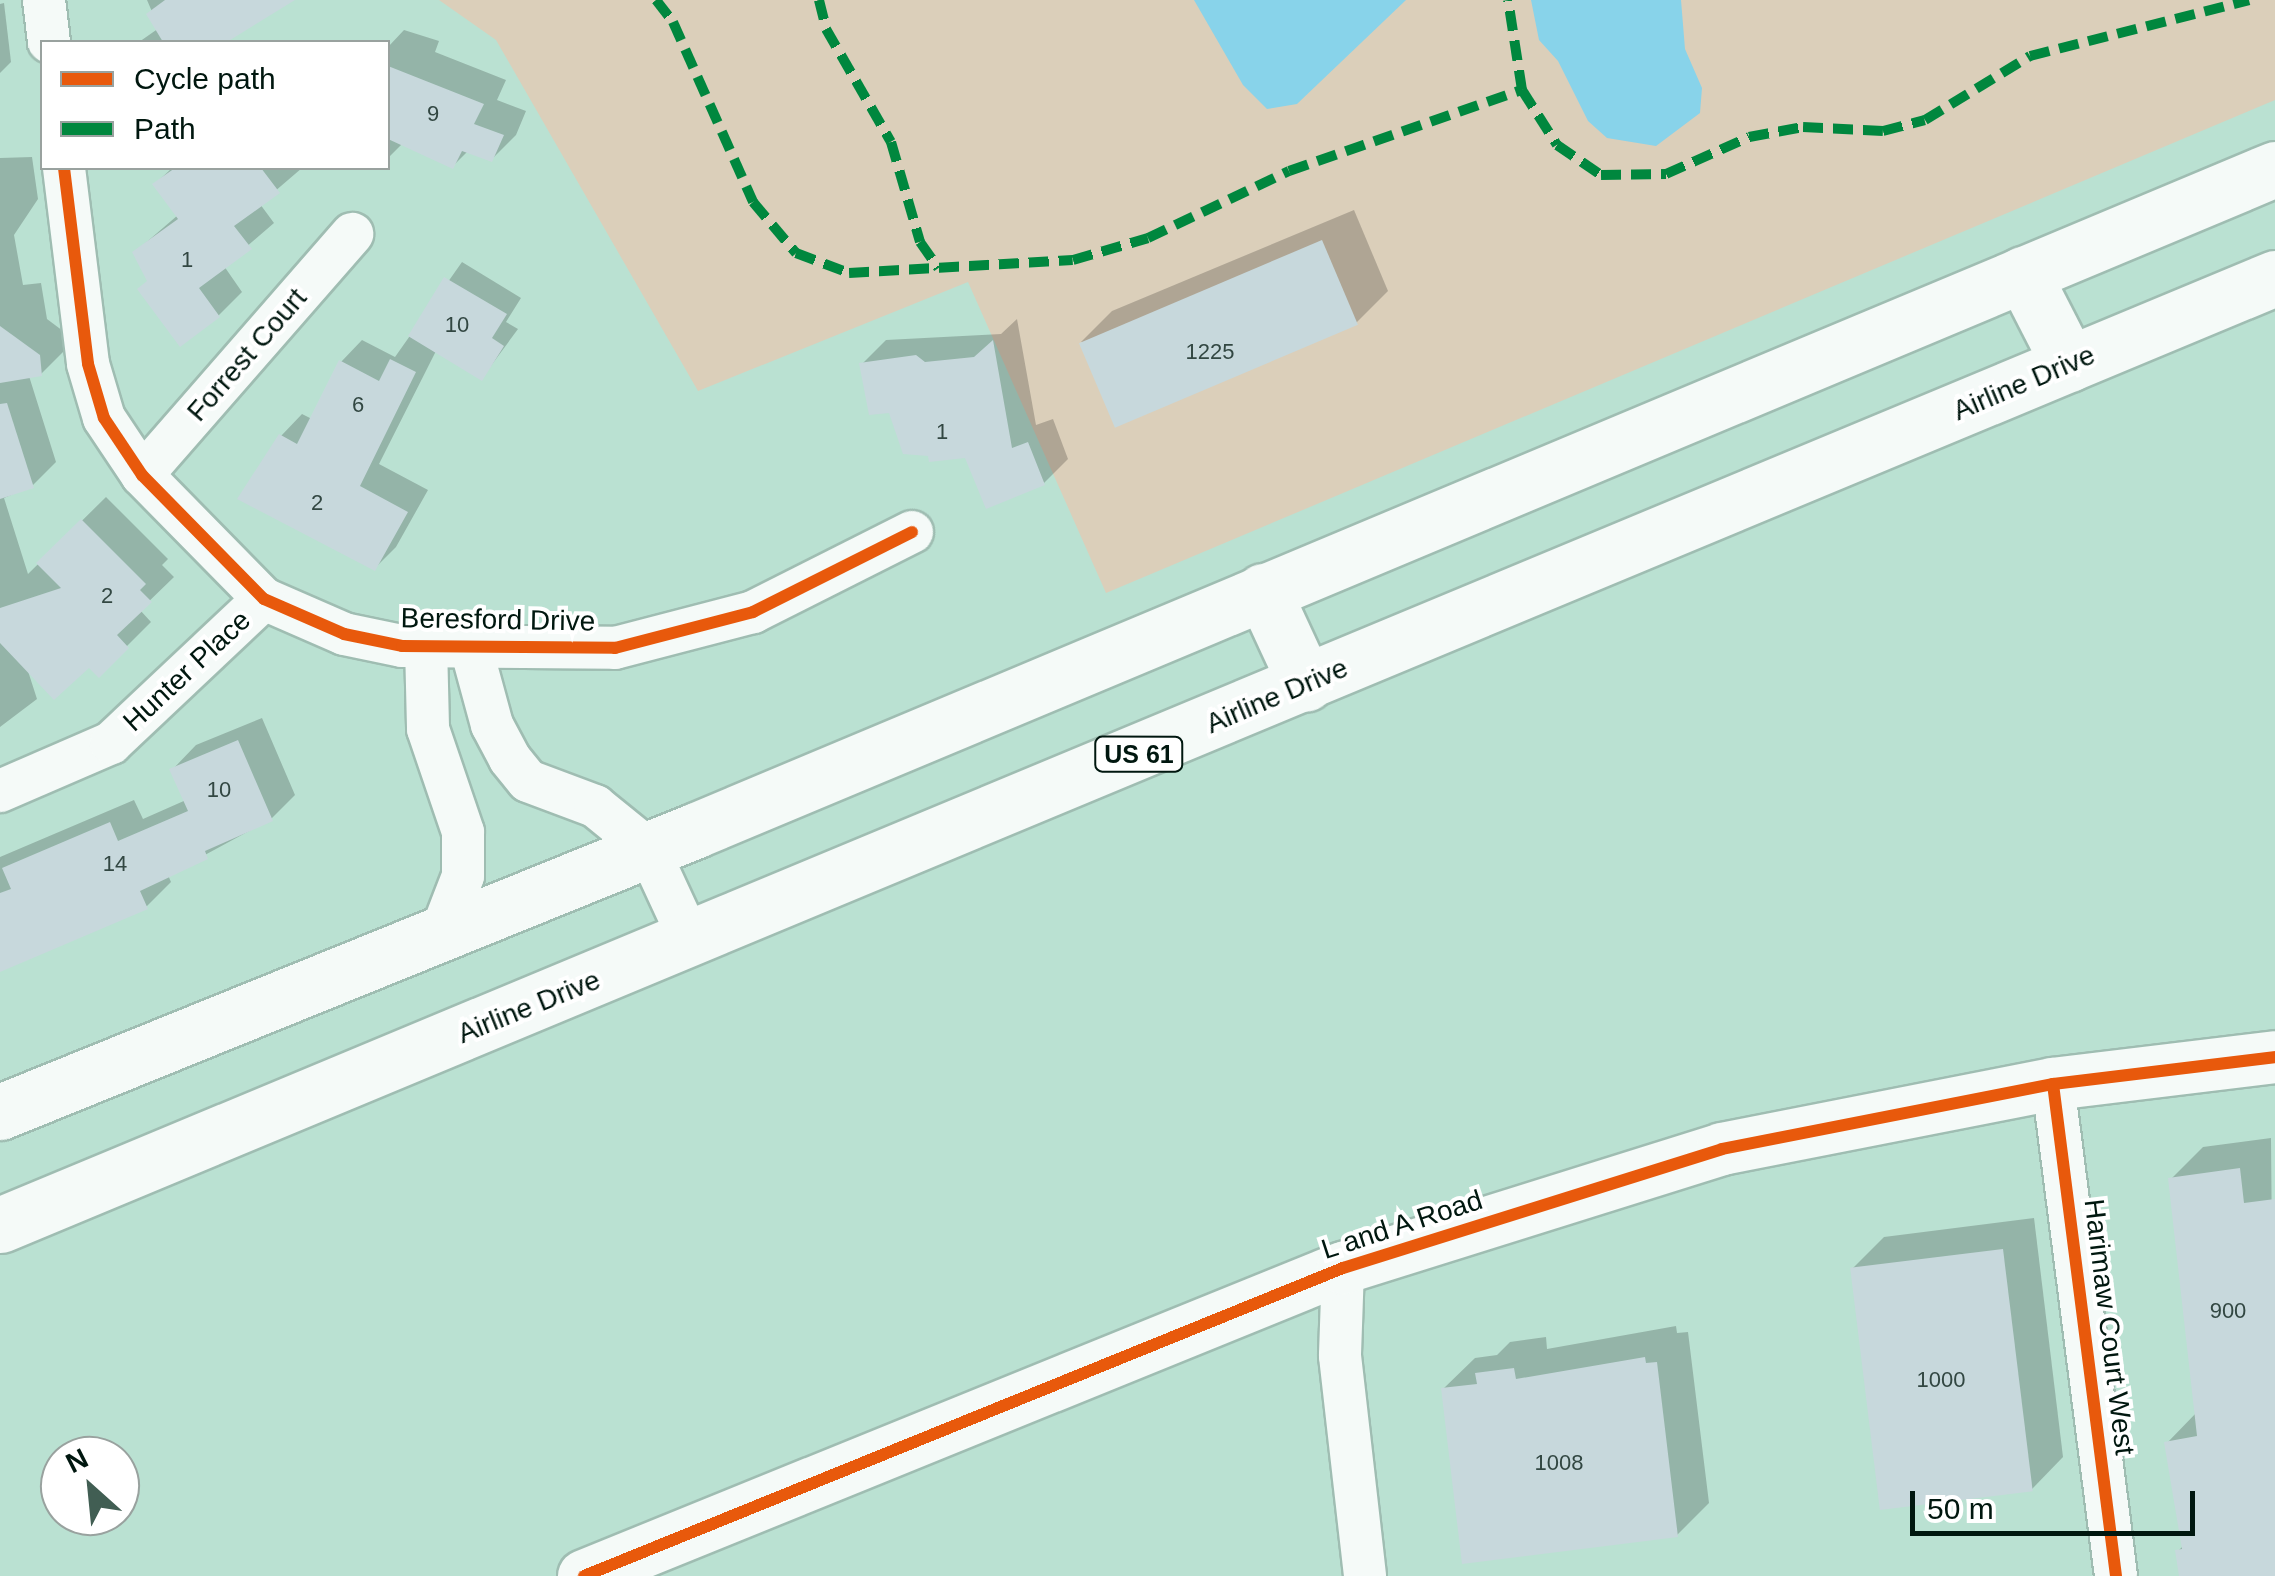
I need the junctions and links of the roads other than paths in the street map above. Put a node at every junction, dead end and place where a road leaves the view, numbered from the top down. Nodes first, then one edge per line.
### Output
1 (44, 0) edge
2 (49, 40) edge
3 (64, 170) edge
4 (2275, 170) edge
5 (352, 234) dead end
6 (2022, 274) junction
7 (2275, 278) edge
8 (2068, 364) junction
9 (142, 475) junction
10 (912, 532) dead end
11 (1263, 591) junction
12 (264, 599) junction
13 (470, 644) junction
14 (426, 645) junction
15 (1306, 684) junction
16 (0, 791) edge
17 (648, 849) junction
18 (441, 933) junction
19 (690, 940) junction
20 (2275, 1057) edge
21 (2053, 1084) junction
22 (0, 1112) edge
23 (0, 1225) edge
24 (1343, 1268) junction
25 (584, 1576) edge
26 (1365, 1576) edge
27 (2116, 1576) edge

1 - 2 street
3 - 9 street, Beresford Drive
4 - 6 highway
5 - 9 street, Forrest Court
6 - 8 highway
6 - 11 highway
7 - 8 highway, Airline Drive / US 61
8 - 15 highway, Airline Drive / US 61
9 - 12 street, Beresford Drive
10 - 13 street, Beresford Drive
11 - 15 highway
11 - 17 highway
12 - 14 street, Beresford Drive
12 - 16 street, Hunter Place
13 - 14 street, Beresford Drive
13 - 17 street
14 - 18 street
15 - 19 highway, Airline Drive / US 61
17 - 18 highway
17 - 19 street
18 - 22 highway
19 - 23 highway, Airline Drive / US 61
20 - 21 street, L and A Road
21 - 24 street, L and A Road
21 - 27 street, Harimaw Court West
24 - 25 street, L and A Road
24 - 26 street

